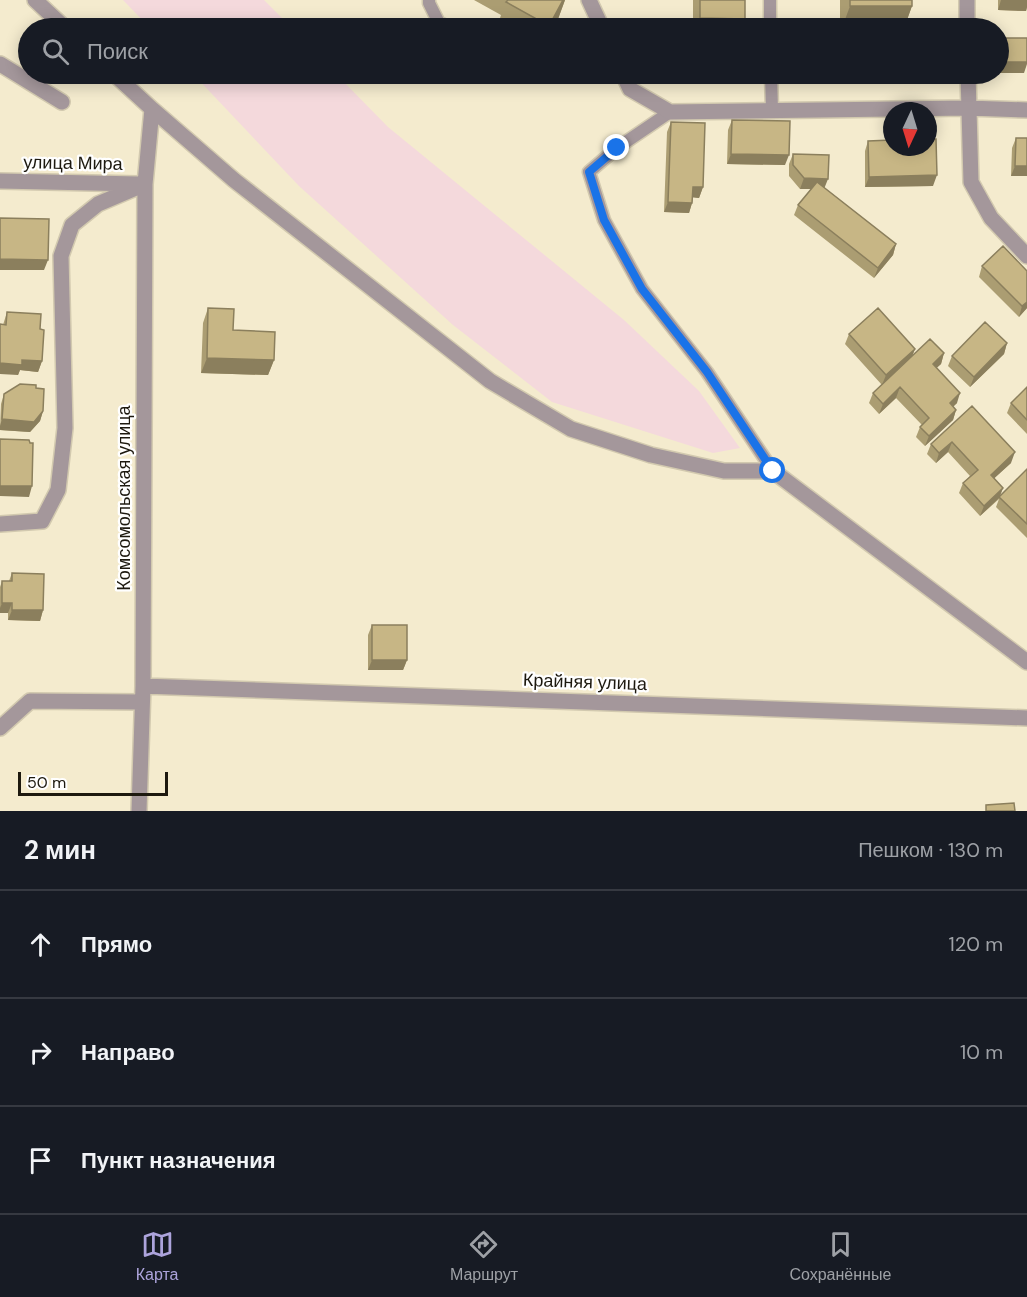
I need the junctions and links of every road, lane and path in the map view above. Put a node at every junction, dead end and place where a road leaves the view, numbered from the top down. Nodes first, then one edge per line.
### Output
1 (35, 0) edge
2 (429, 0) edge
3 (589, 0) edge
4 (770, 0) edge
5 (967, 0) edge
6 (54, 18) edge
7 (436, 18) edge
8 (597, 18) edge
9 (770, 18) edge
10 (967, 18) edge
11 (0, 64) edge
12 (18, 75) edge
13 (33, 84) edge
14 (125, 84) edge
15 (628, 84) edge
16 (771, 84) edge
17 (968, 84) edge
18 (62, 102) dead end
19 (968, 108) junction
20 (152, 109) junction
21 (1027, 110) edge
22 (772, 111) junction
23 (670, 112) junction
24 (0, 181) edge
25 (145, 184) junction
26 (1027, 256) edge
27 (773, 471) junction
28 (0, 524) edge
29 (1027, 662) edge
30 (142, 686) junction
31 (142, 702) junction
32 (1027, 718) edge
33 (0, 728) edge
34 (139, 811) edge

1 - 6 street
2 - 7 lane
3 - 8 street
4 - 9 lane
5 - 10 street
11 - 12 street
13 - 18 street
14 - 20 street
15 - 23 street
16 - 22 lane
17 - 19 street
19 - 21 street
19 - 22 street
19 - 26 street
20 - 25 street, Комсомольская улица
20 - 27 street
22 - 23 street
23 - 27 lane
24 - 25 street, улица Мира
25 - 28 street
25 - 30 street, Комсомольская улица
27 - 29 street
30 - 31 street, Комсомольская улица
30 - 32 street, Крайняя улица
31 - 33 street
31 - 34 street, Комсомольская улица

